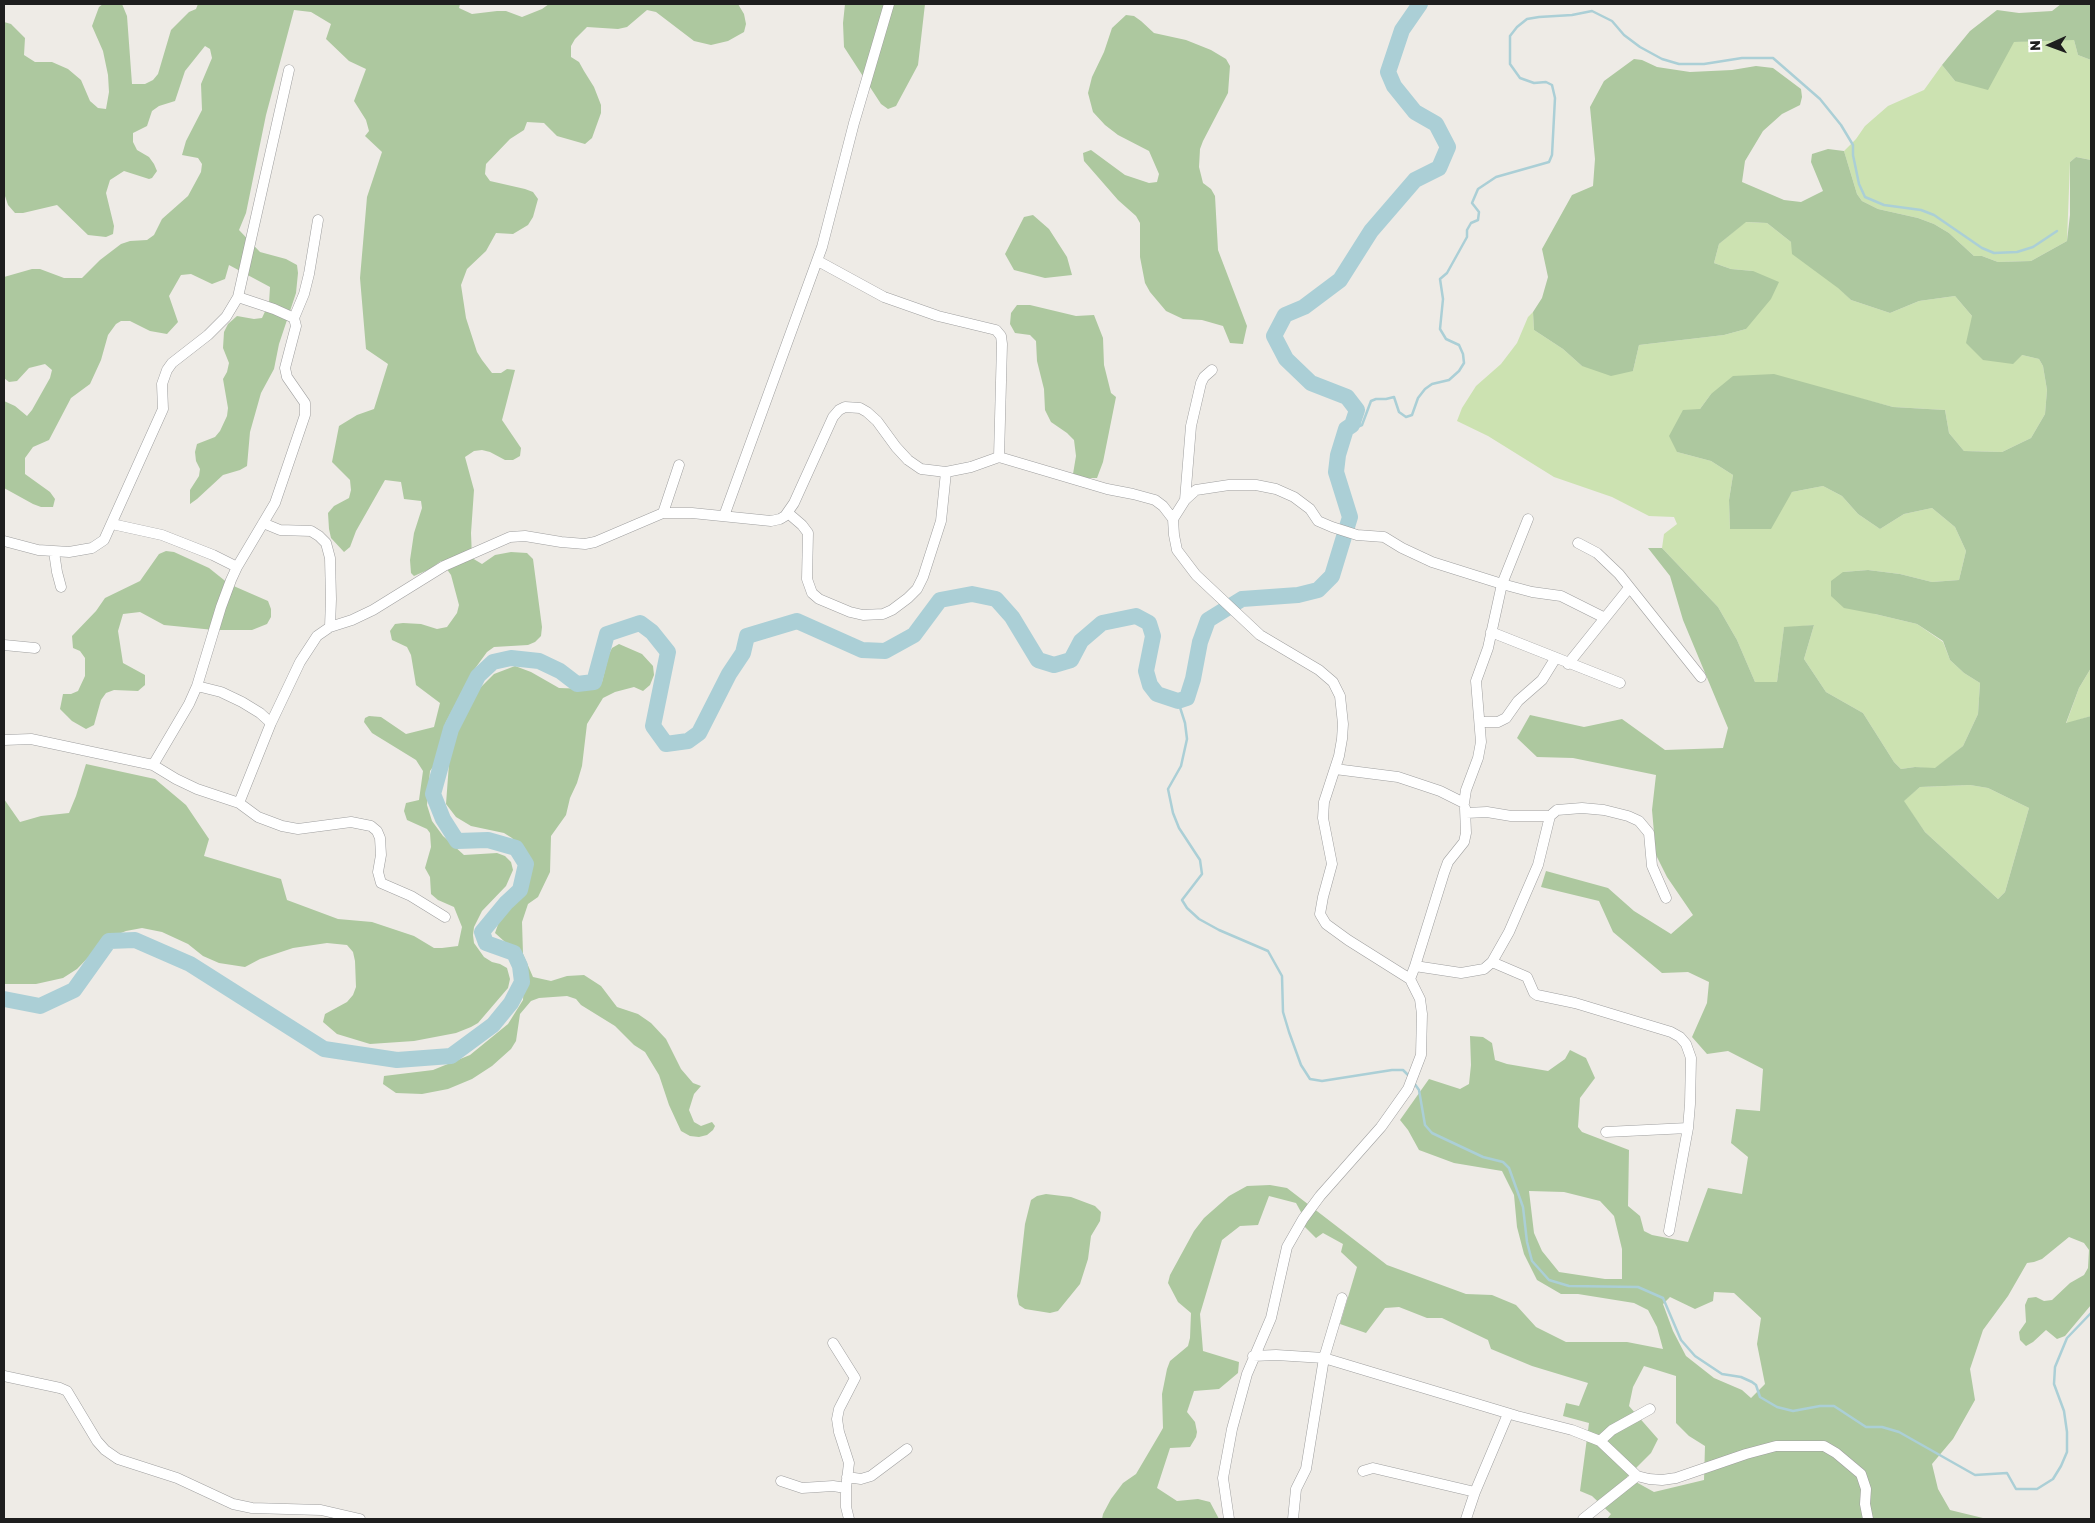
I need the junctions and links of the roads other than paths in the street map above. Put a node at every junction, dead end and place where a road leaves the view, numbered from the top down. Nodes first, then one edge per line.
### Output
1 (889, 4) edge
2 (289, 70) dead end
3 (318, 220) dead end
4 (818, 261) junction
5 (238, 297) junction
6 (294, 318) junction
7 (1212, 370) dead end
8 (999, 457) junction
9 (679, 465) dead end
10 (946, 472) junction
11 (1185, 500) junction
12 (663, 513) junction
13 (788, 513) junction
14 (724, 516) junction
15 (1173, 519) junction
16 (1528, 519) dead end
17 (263, 523) junction
18 (112, 524) junction
19 (4, 541) edge
20 (1578, 543) dead end
21 (54, 552) junction
22 (237, 567) junction
23 (1502, 584) junction
24 (61, 587) dead end
25 (1629, 588) junction
26 (1605, 618) junction
27 (330, 627) junction
28 (1491, 632) junction
29 (4, 645) edge
30 (35, 648) dead end
31 (1555, 658) junction
32 (1568, 664) junction
33 (1701, 677) dead end
34 (1620, 683) dead end
35 (197, 686) junction
36 (271, 722) junction
37 (1480, 722) junction
38 (4, 740) edge
39 (153, 765) junction
40 (1335, 769) junction
41 (239, 803) junction
42 (1465, 808) junction
43 (1550, 816) junction
44 (1666, 898) dead end
45 (445, 917) dead end
46 (1492, 962) junction
47 (1415, 966) junction
48 (1410, 979) junction
49 (1688, 1128) junction
50 (1606, 1132) dead end
51 (1669, 1231) dead end
52 (1342, 1298) dead end
53 (833, 1344) dead end
54 (1253, 1356) junction
55 (1324, 1358) junction
56 (4, 1376) edge
57 (1650, 1410) dead end
58 (1508, 1414) junction
59 (1600, 1441) junction
60 (907, 1449) dead end
61 (1363, 1471) dead end
62 (847, 1476) junction
63 (1637, 1476) junction
64 (782, 1481) dead end
65 (846, 1488) junction
66 (1475, 1492) junction
67 (360, 1519) edge
68 (849, 1519) edge
69 (1229, 1519) edge
70 (1293, 1519) edge
71 (1466, 1519) edge
72 (1583, 1519) edge
73 (1868, 1519) edge

1 - 4 street
2 - 5 street
3 - 6 street
4 - 8 street
4 - 14 street
5 - 6 street
5 - 18 street
6 - 17 street
7 - 11 street
8 - 10 street
8 - 15 street
9 - 12 street
10 - 13 street
10 - 13 street
11 - 15 street
11 - 23 street
12 - 14 street
12 - 27 street
13 - 14 street
15 - 40 street
16 - 23 street
17 - 22 street
17 - 27 street
18 - 21 street
18 - 22 street
19 - 21 street
20 - 25 street
21 - 24 street
22 - 35 street
23 - 26 street
23 - 28 street
25 - 26 street
25 - 33 street
26 - 32 street
27 - 36 street
28 - 31 street
28 - 37 street
29 - 30 street
31 - 32 street
31 - 37 street
32 - 34 street
35 - 36 street
35 - 39 street
36 - 41 street
37 - 42 street
38 - 39 street
39 - 41 street
40 - 42 street
40 - 48 street
41 - 45 street
42 - 43 street
42 - 47 street
43 - 44 street
43 - 46 street
46 - 47 street
46 - 49 street
47 - 48 street
48 - 54 street
49 - 50 street
49 - 51 street
52 - 55 street
53 - 62 street
54 - 55 street
54 - 69 street
55 - 58 street
55 - 70 street
56 - 67 street
57 - 59 street
58 - 59 street
58 - 66 street
59 - 63 street
60 - 62 street
61 - 66 street
62 - 65 street
63 - 72 street
63 - 73 street
64 - 65 street
65 - 68 street
66 - 71 street

